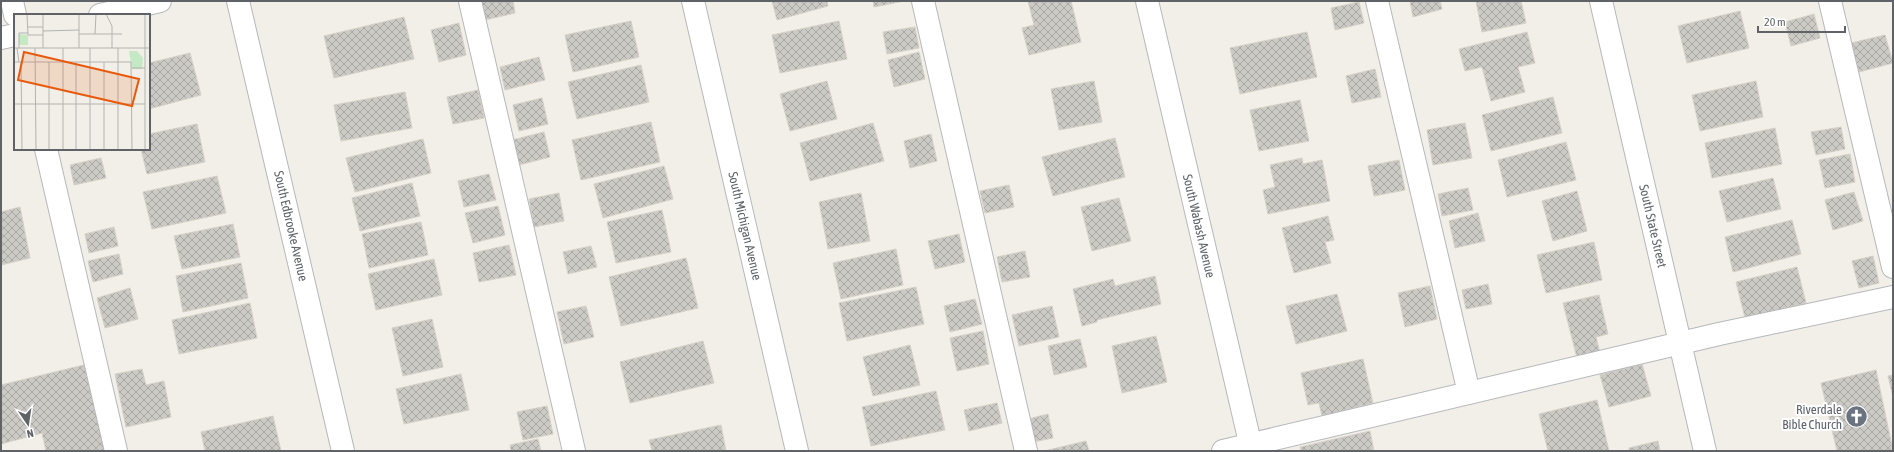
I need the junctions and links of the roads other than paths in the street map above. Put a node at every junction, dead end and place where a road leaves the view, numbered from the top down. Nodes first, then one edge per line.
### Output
1 (12, 1) edge
2 (160, 1) edge
3 (238, 1) edge
4 (470, 1) edge
5 (693, 1) edge
6 (923, 1) edge
7 (1147, 1) edge
8 (1377, 1) edge
9 (1601, 1) edge
10 (1830, 1) edge
11 (15, 14) edge
12 (104, 14) edge
13 (14, 35) edge
14 (1, 38) edge
15 (46, 150) edge
16 (1893, 267) edge
17 (1893, 297) edge
18 (1680, 343) junction
19 (1469, 393) junction
20 (1251, 448) edge
21 (116, 451) edge
22 (343, 451) edge
23 (574, 451) edge
24 (797, 451) edge
25 (1026, 451) edge
26 (1224, 451) edge
27 (1705, 451) edge

1 - 11 street
2 - 12 street
3 - 22 street, South Edbrooke Avenue
4 - 23 street
5 - 24 street, South Michigan Avenue
6 - 25 street
7 - 20 street, South Wabash Avenue
8 - 19 street
9 - 18 street, South State Street
10 - 16 street
13 - 14 street
15 - 21 street
17 - 18 street
18 - 19 street
18 - 27 street, South State Street
19 - 20 street
20 - 26 street

